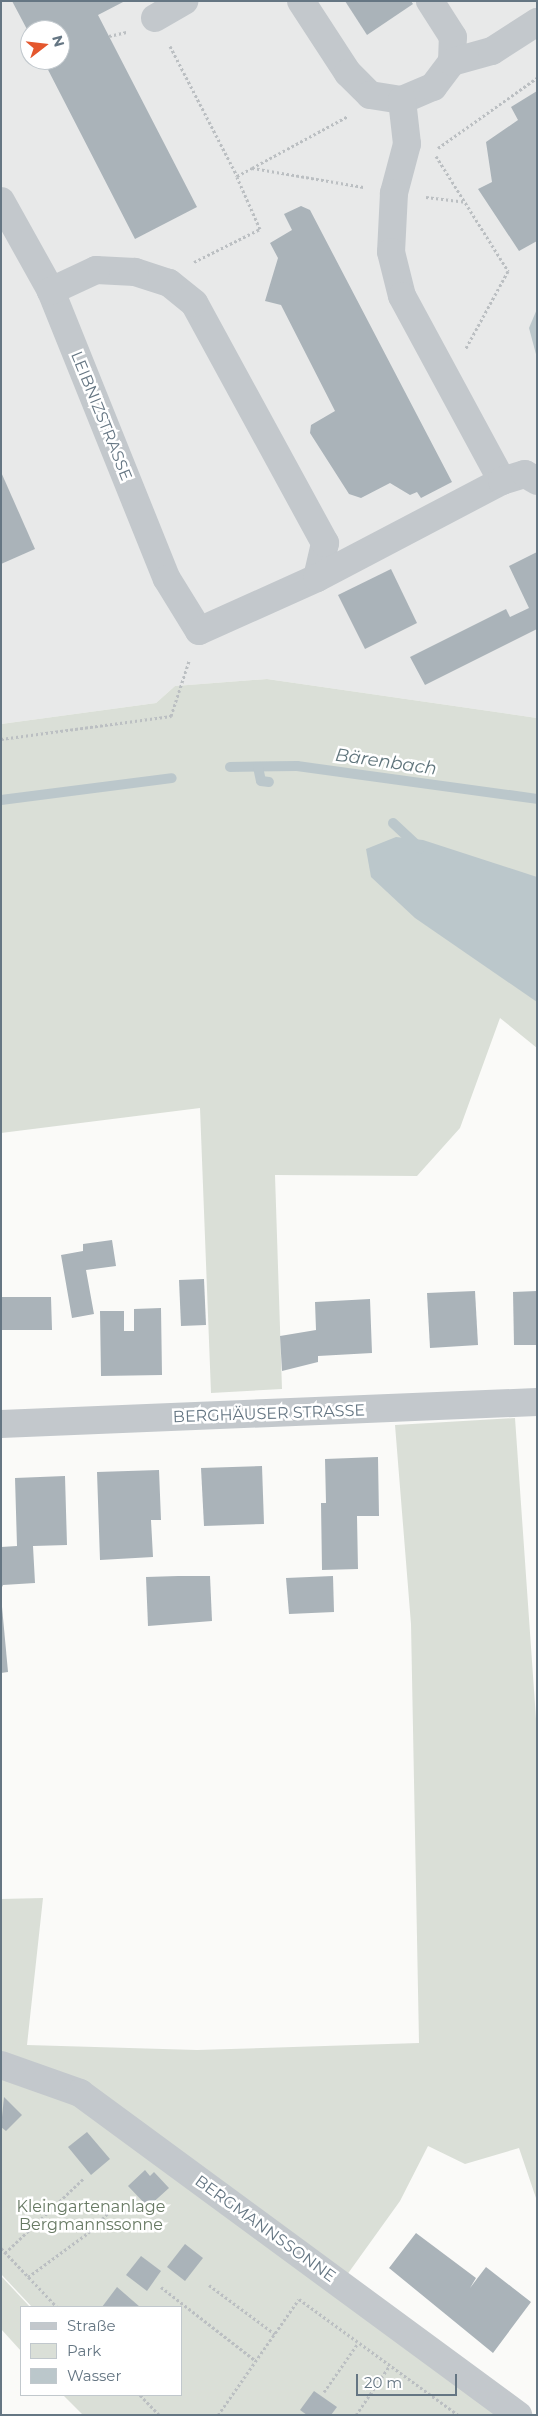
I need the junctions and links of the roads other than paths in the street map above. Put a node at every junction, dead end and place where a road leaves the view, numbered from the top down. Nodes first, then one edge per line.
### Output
1 (185, 1) edge
2 (301, 1) edge
3 (430, 1) edge
4 (537, 22) edge
5 (145, 23) road end
6 (452, 62) junction
7 (402, 100) junction
8 (1, 201) edge
9 (51, 292) junction
10 (502, 481) junction
11 (537, 481) edge
12 (317, 578) junction
13 (537, 1402) edge
14 (1, 1424) edge
15 (1, 2065) edge
16 (518, 2415) edge

1 - 5 street
2 - 7 street
3 - 6 street
4 - 6 street
6 - 7 street
7 - 10 street
8 - 9 street, LEIBNIZSTRASSE
9 - 12 street
9 - 12 street, LEIBNIZSTRASSE
10 - 11 street
10 - 12 street
13 - 14 street, BERGHÄUSER STRASSE
15 - 16 street, BERGMANNSSONNE

